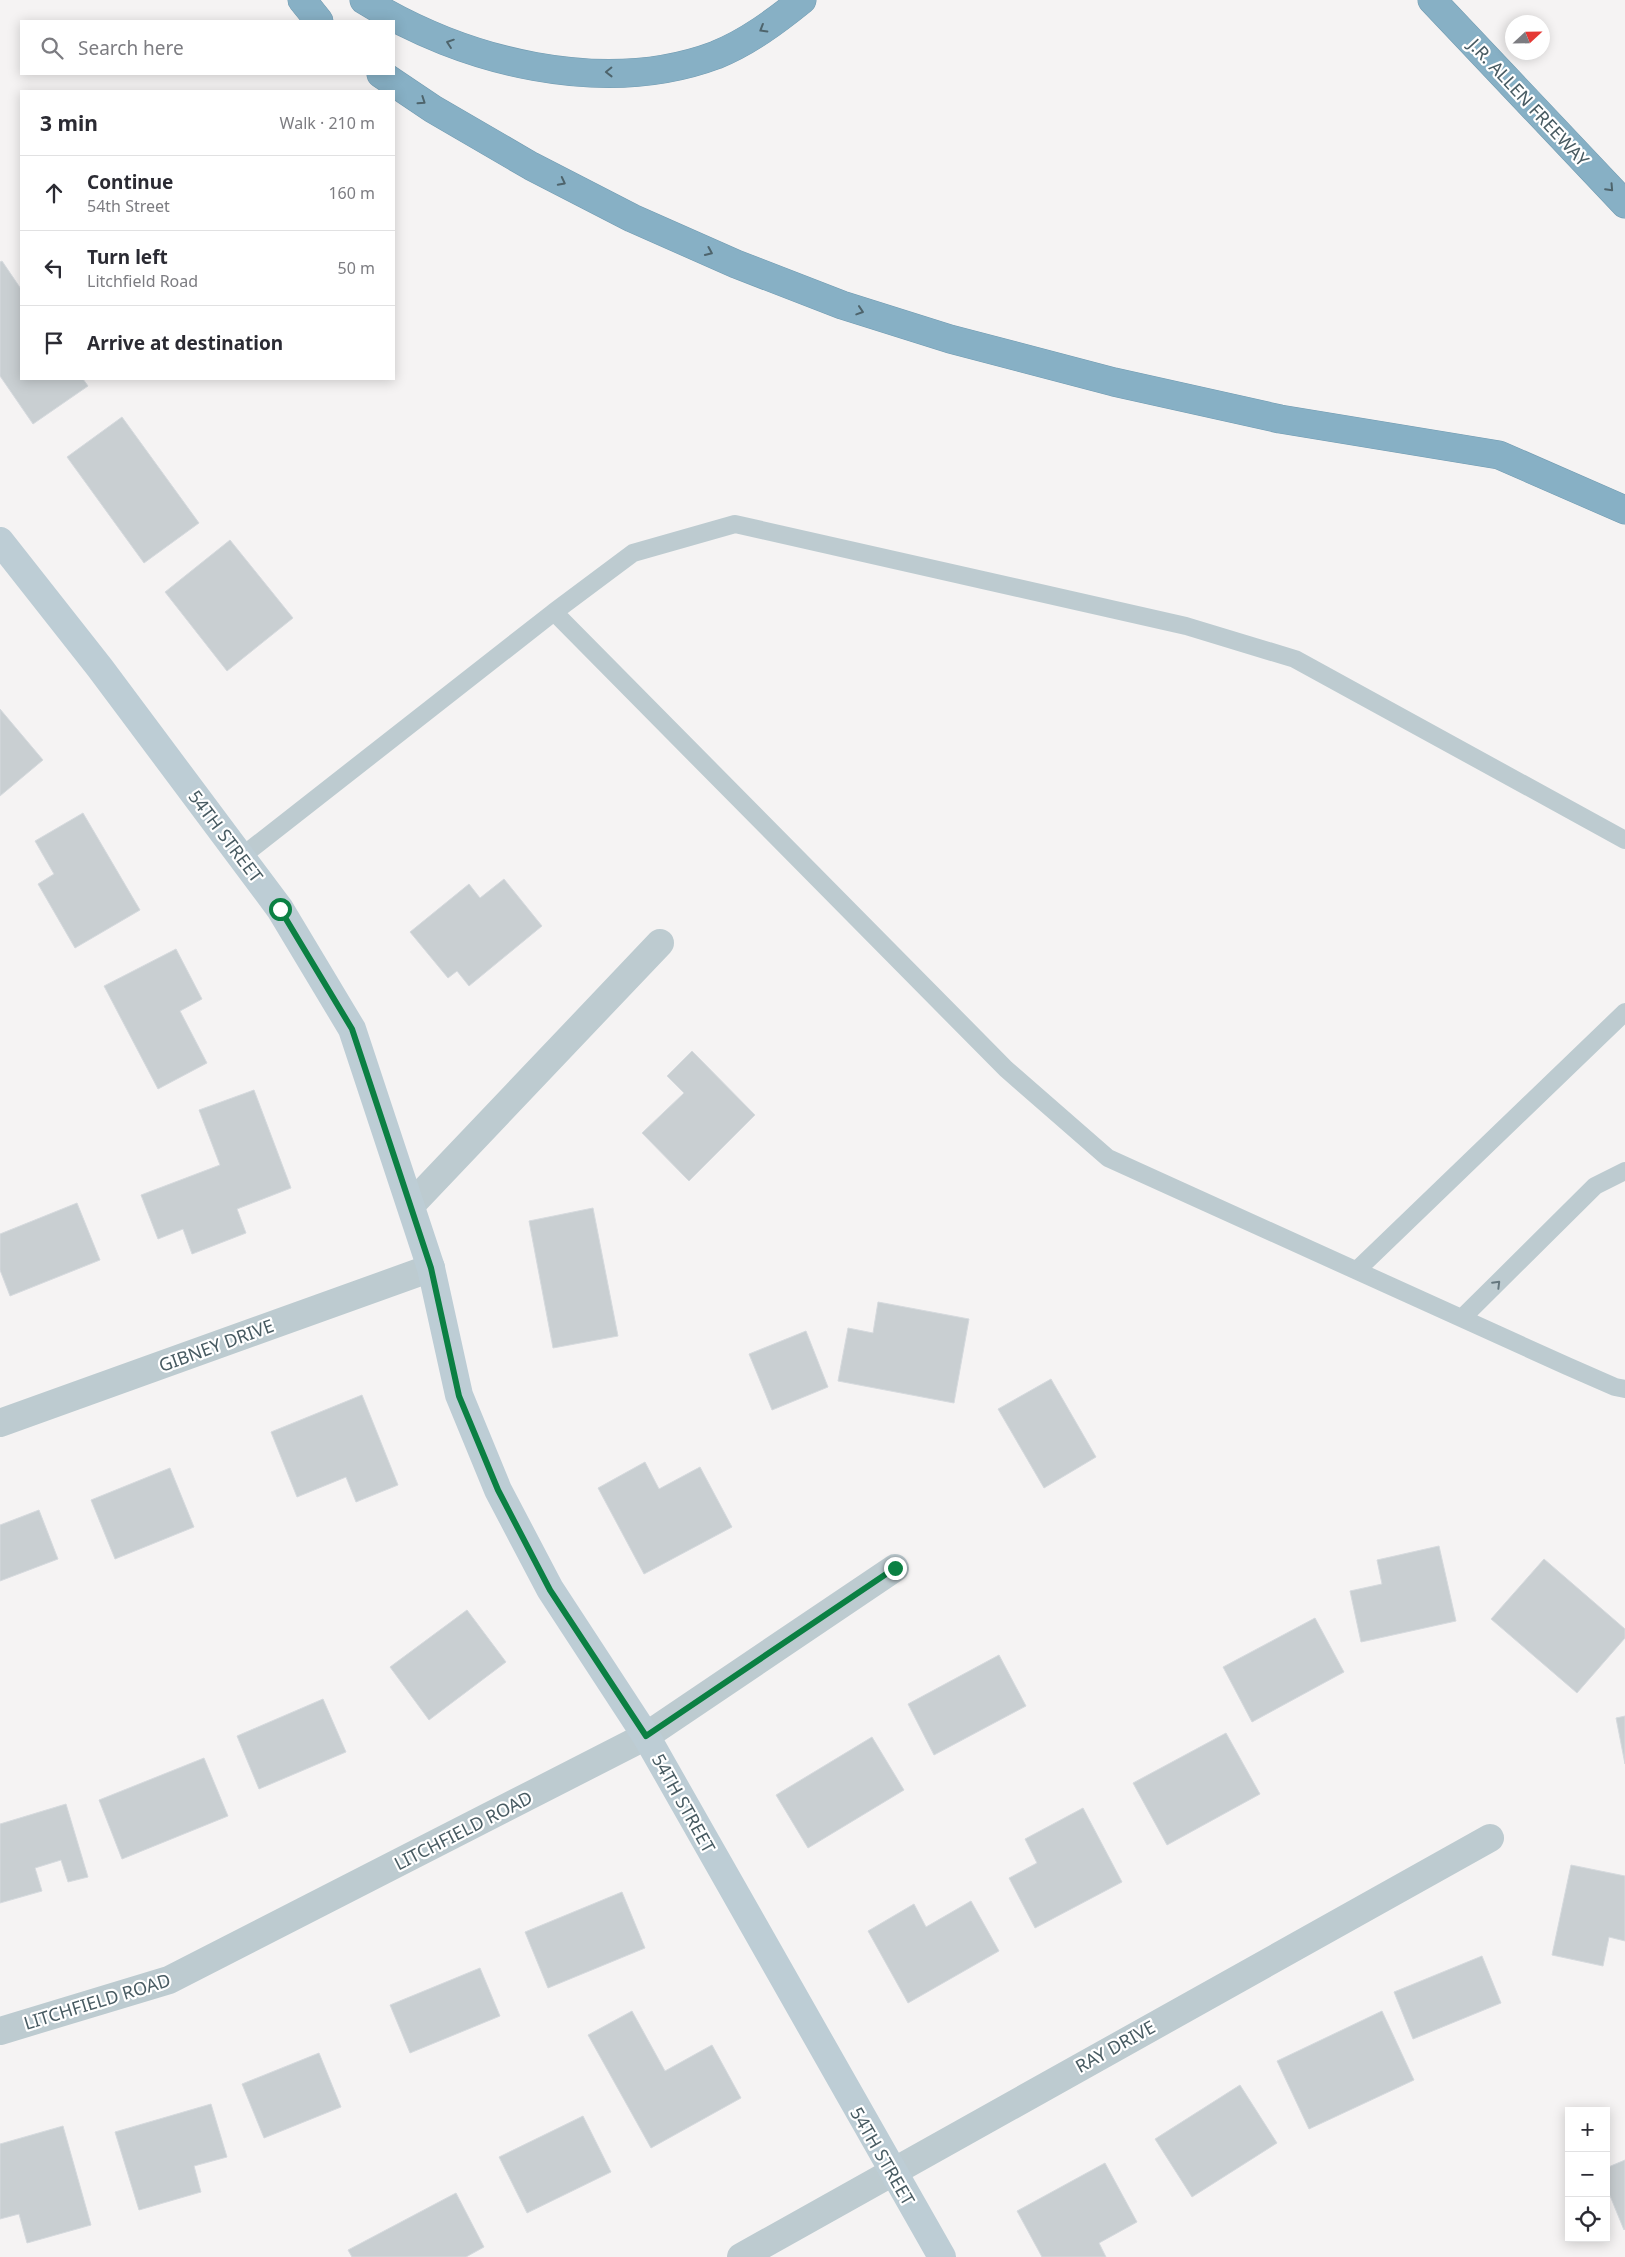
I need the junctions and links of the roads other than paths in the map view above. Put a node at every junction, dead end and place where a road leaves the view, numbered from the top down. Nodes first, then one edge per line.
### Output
1 (302, 0) edge
2 (364, 0) edge
3 (802, 0) edge
4 (1432, 0) edge
5 (318, 20) edge
6 (382, 75) edge
7 (1625, 204) edge
8 (1625, 510) edge
9 (0, 541) edge
10 (554, 612) junction
11 (1625, 840) edge
12 (241, 857) junction
13 (660, 943) dead end
14 (1625, 1012) edge
15 (1625, 1170) edge
16 (411, 1205) junction
17 (431, 1268) junction
18 (1357, 1270) junction
19 (1462, 1318) junction
20 (1625, 1389) edge
21 (0, 1422) edge
22 (895, 1568) dead end
23 (646, 1736) junction
24 (1490, 1838) dead end
25 (0, 2031) edge
26 (891, 2171) junction
27 (740, 2257) edge
28 (942, 2257) edge

1 - 5 highway
3 -> 2 highway
4 -> 7 highway, J.R. ALLEN FREEWAY
6 -> 8 highway
9 - 12 main road, 54TH STREET
10 - 11 lane
10 - 12 lane
10 - 18 lane
12 - 16 main road, 54TH STREET
13 - 16 street
14 - 18 lane
19 -> 15 lane
16 - 17 main road, 54TH STREET
17 - 21 street, GIBNEY DRIVE
17 - 23 main road, 54TH STREET
18 - 19 lane
19 - 20 lane
22 - 23 street, LITCHFIELD ROAD
23 - 25 street, LITCHFIELD ROAD
23 - 26 main road, 54TH STREET
24 - 26 street, RAY DRIVE
26 - 27 street, RAY DRIVE
26 - 28 main road, 54TH STREET

